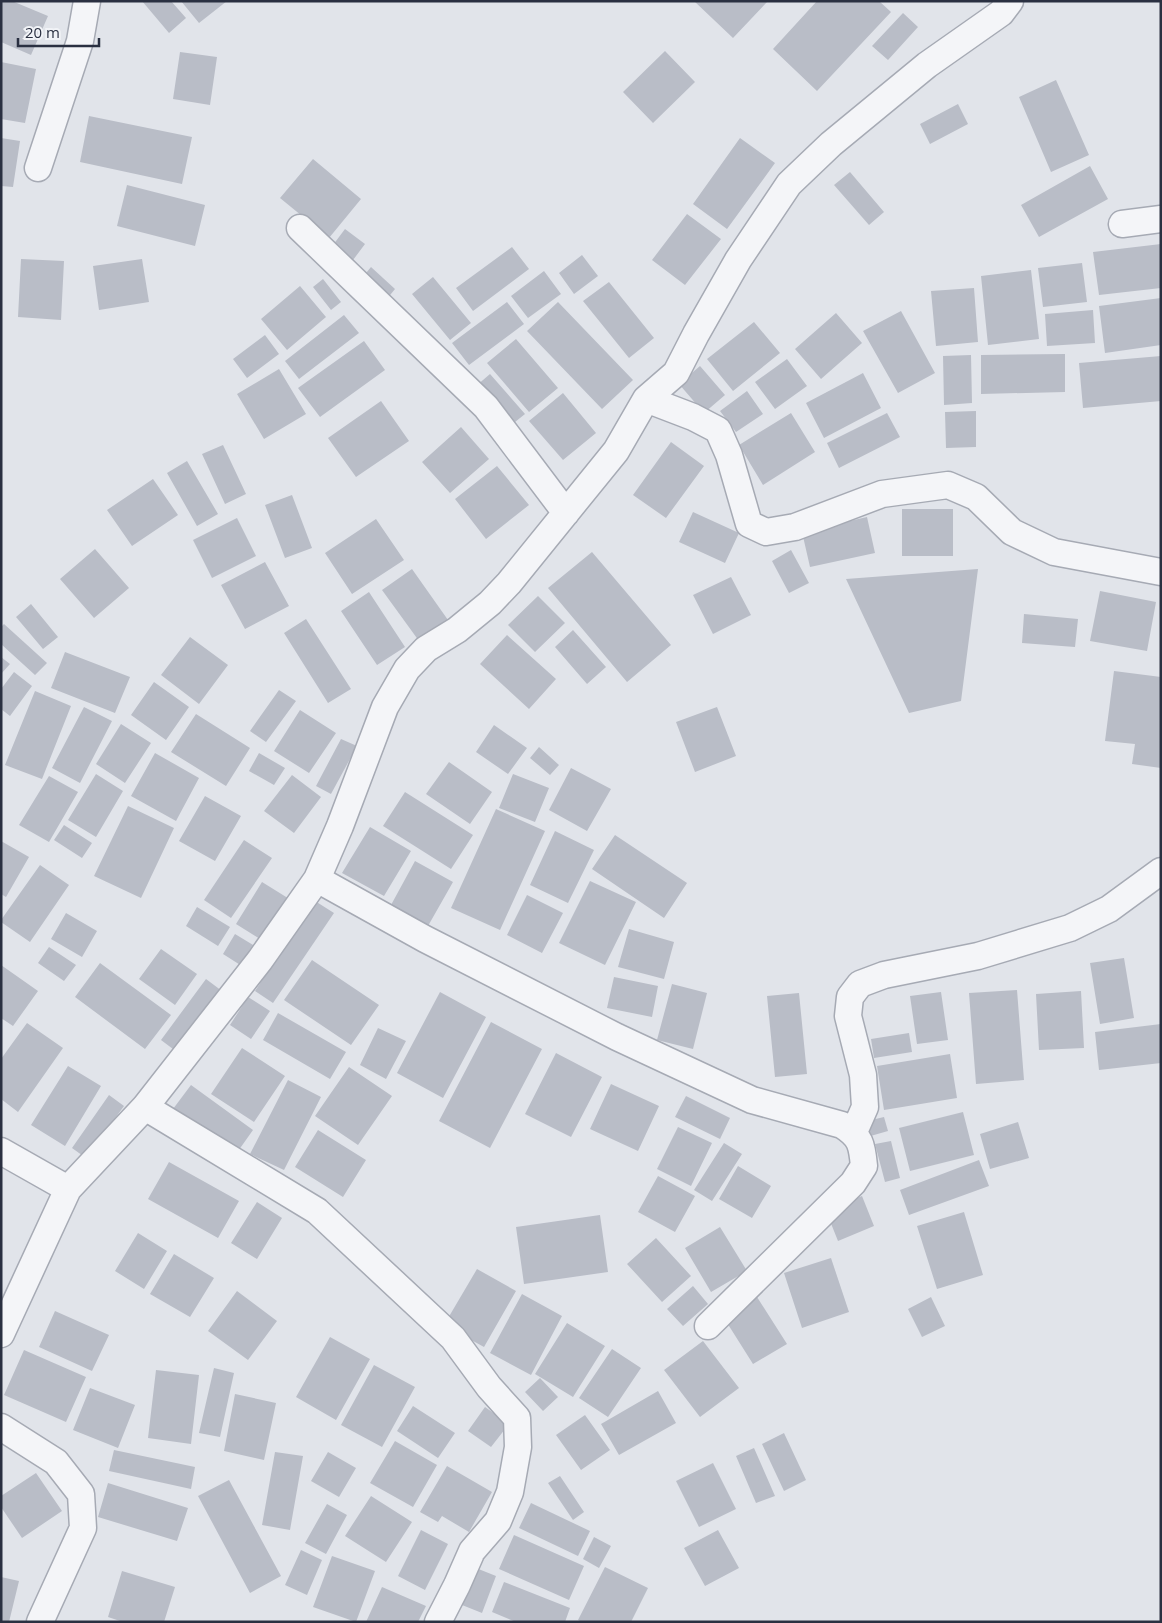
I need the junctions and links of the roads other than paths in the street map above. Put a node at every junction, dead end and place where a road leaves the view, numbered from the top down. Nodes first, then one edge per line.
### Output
1 (88, 1) edge
2 (1010, 1) edge
3 (38, 168) dead end
4 (1161, 219) edge
5 (1122, 224) dead end
6 (300, 228) dead end
7 (646, 399) junction
8 (566, 513) junction
9 (1161, 572) edge
10 (1161, 870) edge
11 (317, 879) junction
12 (145, 1108) junction
13 (854, 1132) junction
14 (1, 1151) edge
15 (68, 1189) junction
16 (708, 1326) dead end
17 (1, 1334) edge
18 (1, 1427) edge
19 (40, 1622) edge
20 (438, 1622) edge

1 - 3 street
2 - 7 street
4 - 5 street
6 - 8 street
7 - 8 street
7 - 9 street
8 - 11 street
10 - 13 street
11 - 12 street
11 - 13 street
12 - 15 street
12 - 20 street
13 - 16 street
14 - 15 street
15 - 17 street
18 - 19 street

